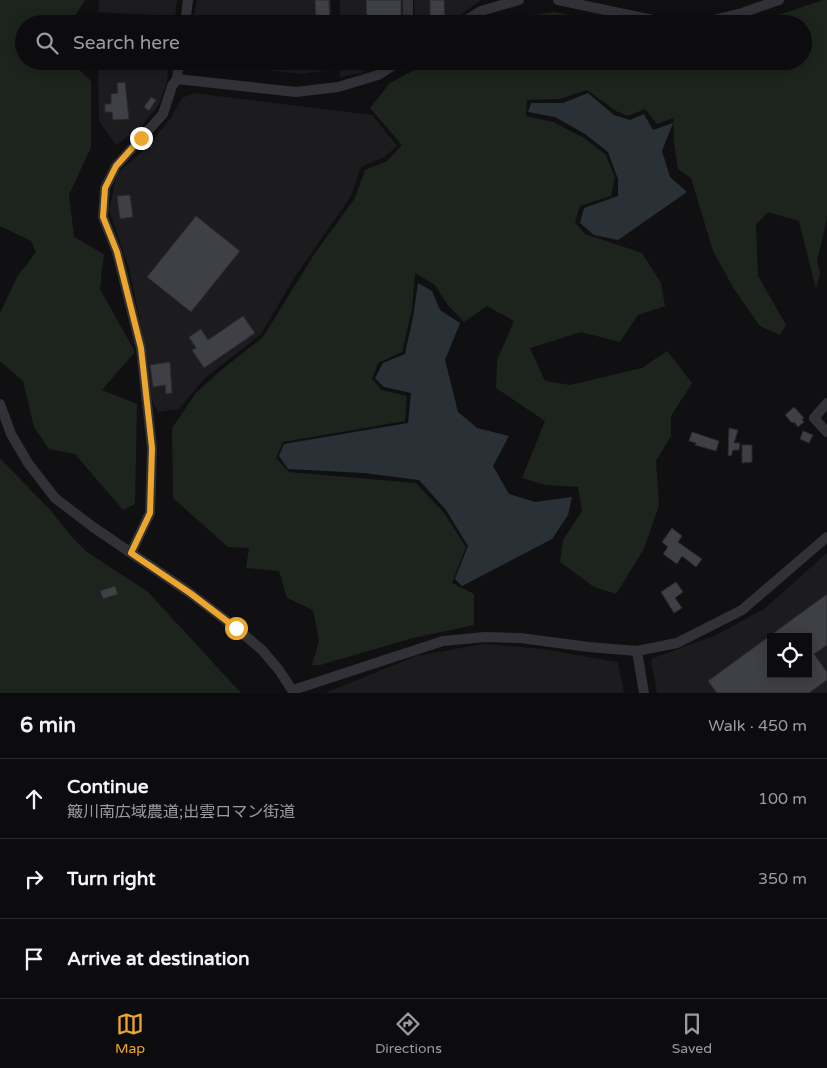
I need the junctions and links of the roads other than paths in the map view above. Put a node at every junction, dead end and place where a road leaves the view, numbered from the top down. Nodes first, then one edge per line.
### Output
1 (188, 0) edge
2 (408, 0) edge
3 (519, 0) edge
4 (558, 0) edge
5 (779, 0) edge
6 (186, 15) edge
7 (408, 15) edge
8 (475, 15) edge
9 (630, 15) edge
10 (734, 15) edge
11 (178, 70) edge
12 (386, 70) edge
13 (177, 79) junction
14 (827, 403) edge
15 (0, 404) edge
16 (827, 432) edge
17 (827, 537) edge
18 (131, 553) junction
19 (637, 651) junction
20 (293, 692) edge
21 (644, 693) edge

1 - 6 street
2 - 7 street
3 - 8 street
4 - 9 street
5 - 10 street
11 - 13 street
12 - 13 street
13 - 18 street
14 - 16 street
15 - 18 street
17 - 19 street
18 - 20 street
19 - 20 street
19 - 21 street

